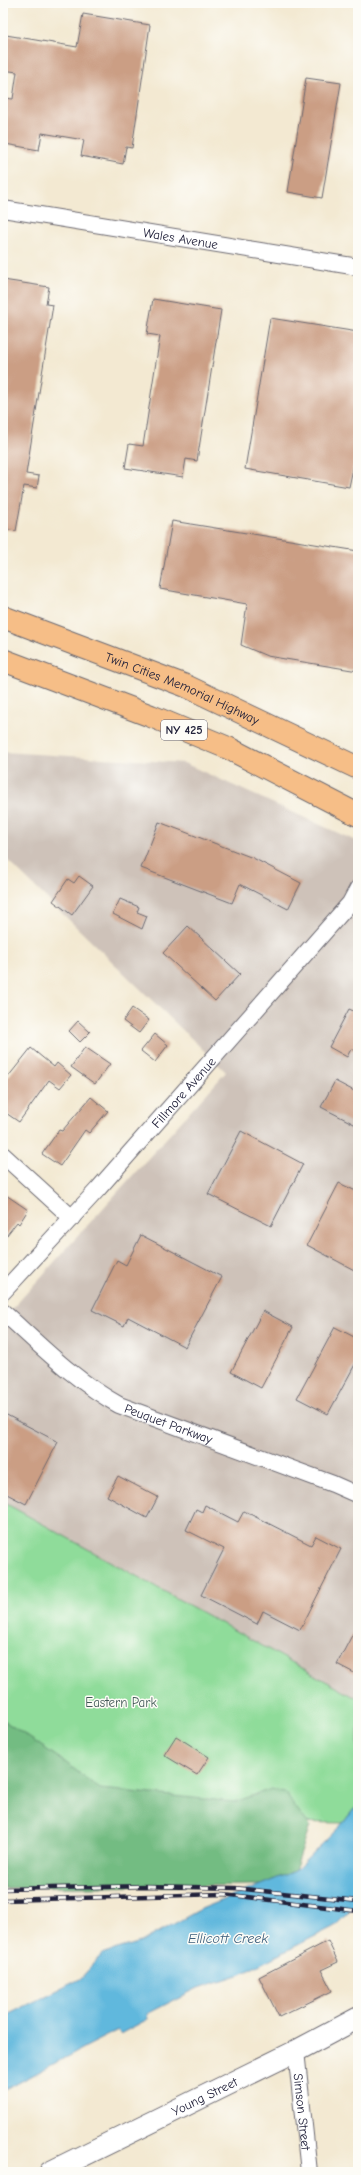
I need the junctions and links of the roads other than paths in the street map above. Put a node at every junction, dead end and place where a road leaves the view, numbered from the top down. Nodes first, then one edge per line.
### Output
1 (3, 210) edge
2 (358, 267) edge
3 (3, 617) edge
4 (3, 660) edge
5 (358, 768) edge
6 (358, 815) edge
7 (358, 888) edge
8 (3, 1155) edge
9 (72, 1218) junction
10 (3, 1292) edge
11 (3, 1312) edge
12 (358, 1495) edge
13 (358, 2018) edge
14 (296, 2051) junction
15 (50, 2172) edge
16 (309, 2172) edge

1 - 2 street, Wales Avenue
3 - 5 main road, Twin Cities Memorial Highway
4 - 6 main road, NY 425
7 - 9 street, Fillmore Avenue
8 - 9 street
9 - 10 street, Fillmore Avenue
11 - 12 street, Peuquet Parkway
13 - 14 street, Young Street
14 - 15 street, Young Street
14 - 16 street, Simson Street

